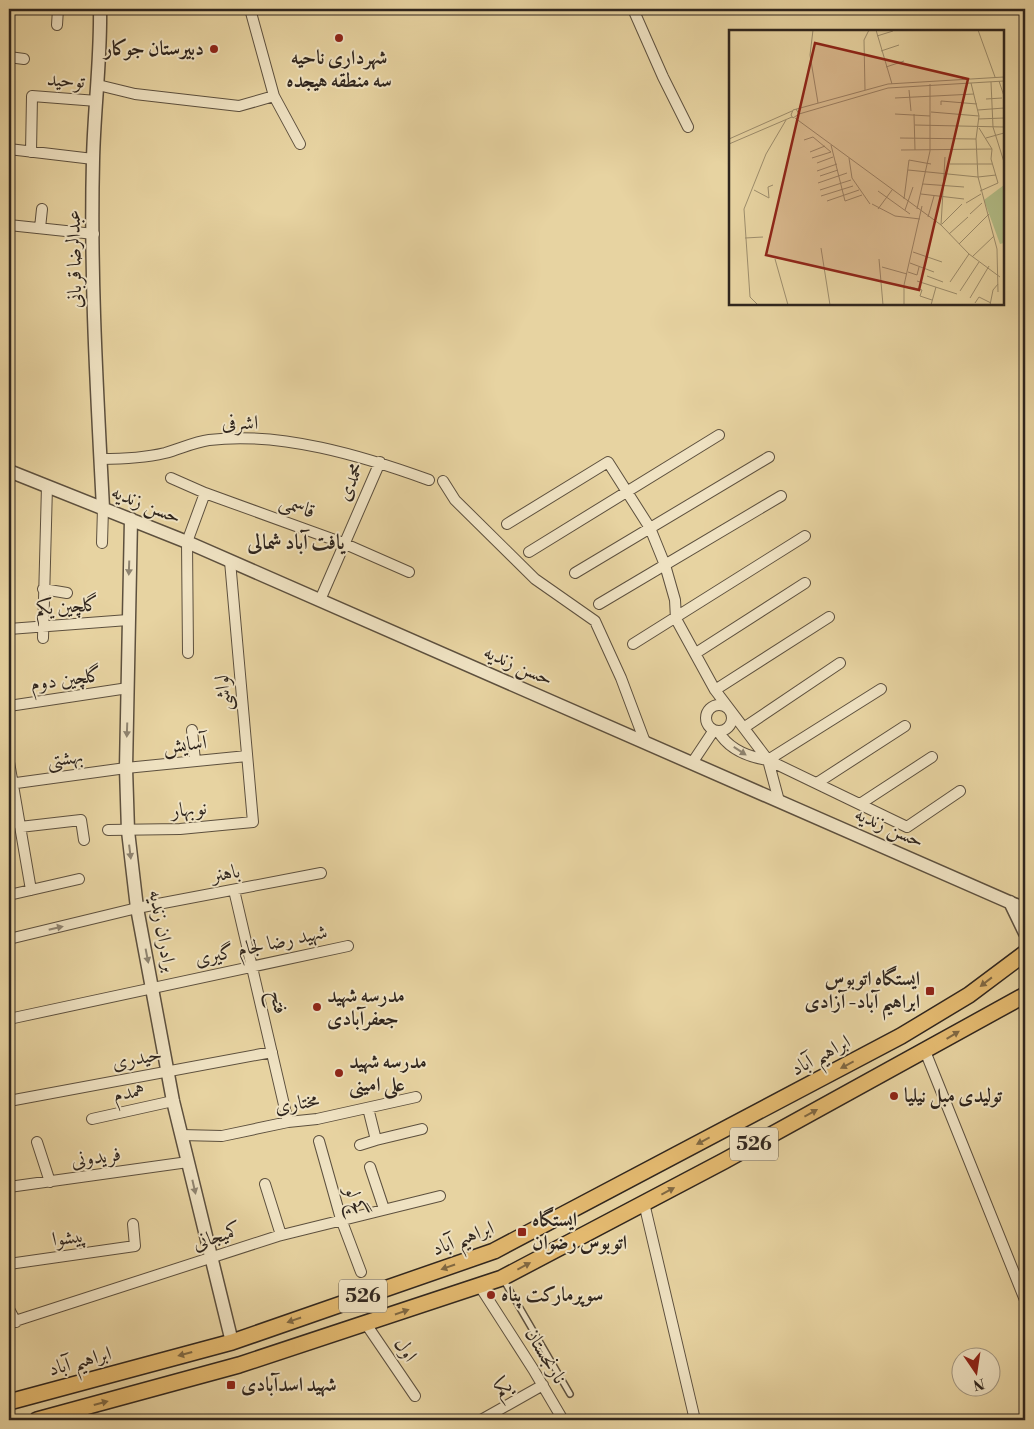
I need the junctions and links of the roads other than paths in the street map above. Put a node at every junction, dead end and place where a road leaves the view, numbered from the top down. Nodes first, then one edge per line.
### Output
1 (58, 9) edge
2 (100, 9) edge
3 (250, 9) edge
4 (633, 9) edge
5 (57, 25) dead end
6 (9, 57) edge
7 (24, 59) dead end
8 (98, 85) junction
9 (274, 96) junction
10 (98, 101) junction
11 (688, 126) dead end
12 (300, 144) dead end
13 (9, 149) edge
14 (31, 152) junction
15 (93, 159) junction
16 (42, 209) dead end
17 (9, 225) edge
18 (40, 228) junction
19 (94, 234) junction
20 (719, 435) dead end
21 (769, 457) dead end
22 (100, 460) junction
23 (380, 462) junction
24 (9, 471) edge
25 (171, 478) dead end
26 (429, 480) dead end
27 (443, 482) dead end
28 (47, 486) junction
29 (628, 492) junction
30 (205, 493) junction
31 (781, 496) dead end
32 (103, 508) junction
33 (131, 519) junction
34 (507, 524) dead end
35 (650, 528) junction
36 (805, 536) dead end
37 (187, 542) junction
38 (102, 543) dead end
39 (344, 543) junction
40 (529, 552) dead end
41 (230, 561) junction
42 (665, 565) junction
43 (409, 572) dead end
44 (575, 573) dead end
45 (804, 583) dead end
46 (43, 589) junction
47 (67, 593) dead end
48 (320, 600) junction
49 (600, 604) dead end
50 (830, 617) dead end
51 (676, 619) junction
52 (128, 620) junction
53 (42, 626) junction
54 (9, 629) edge
55 (43, 638) dead end
56 (633, 644) dead end
57 (188, 653) dead end
58 (696, 653) junction
59 (840, 662) dead end
60 (128, 688) junction
61 (881, 689) dead end
62 (715, 690) junction
63 (9, 706) edge
64 (730, 711) junction
65 (905, 726) dead end
66 (745, 727) junction
67 (192, 730) dead end
68 (716, 731) junction
69 (645, 742) junction
70 (247, 756) junction
71 (932, 757) dead end
72 (768, 760) junction
73 (9, 762) edge
74 (195, 762) junction
75 (692, 763) junction
76 (126, 768) junction
77 (817, 783) junction
78 (11, 784) edge
79 (960, 791) dead end
80 (779, 801) junction
81 (860, 804) junction
82 (253, 822) joint
83 (20, 827) junction
84 (108, 830) dead end
85 (128, 831) junction
86 (84, 840) dead end
87 (320, 873) dead end
88 (79, 879) dead end
89 (31, 890) junction
90 (234, 890) junction
91 (9, 895) edge
92 (1010, 902) junction
93 (137, 908) junction
94 (1025, 909) edge
95 (1025, 934) edge
96 (9, 939) edge
97 (348, 946) dead end
98 (1025, 953) edge
99 (252, 966) junction
100 (153, 987) junction
101 (1025, 995) edge
102 (9, 1019) edge
103 (925, 1051) junction
104 (272, 1052) junction
105 (168, 1071) junction
106 (416, 1097) dead end
107 (9, 1101) edge
108 (173, 1102) junction
109 (368, 1108) junction
110 (92, 1119) dead end
111 (288, 1122) junction
112 (422, 1129) dead end
113 (181, 1135) junction
114 (376, 1140) junction
115 (319, 1141) dead end
116 (37, 1142) dead end
117 (360, 1145) dead end
118 (188, 1162) junction
119 (370, 1167) dead end
120 (50, 1182) junction
121 (265, 1184) dead end
122 (9, 1187) edge
123 (440, 1196) dead end
124 (644, 1203) junction
125 (384, 1209) junction
126 (341, 1219) junction
127 (133, 1224) dead end
128 (281, 1235) junction
129 (211, 1258) junction
130 (9, 1264) edge
131 (361, 1272) dead end
132 (502, 1278) junction
133 (479, 1286) junction
134 (1025, 1300) edge
135 (9, 1309) edge
136 (12, 1322) edge
137 (366, 1324) junction
138 (232, 1342) junction
139 (543, 1385) junction
140 (570, 1394) dead end
141 (416, 1396) dead end
142 (9, 1402) edge
143 (498, 1416) edge
144 (38, 1420) edge
145 (481, 1420) edge
146 (563, 1420) edge
147 (695, 1420) edge

1 - 5 street
2 - 8 street, عبدالرضا قربانی
3 - 9 street
4 - 11 street
6 - 7 street
8 - 9 street
8 - 10 street, عبدالرضا قربانی
9 - 12 street
10 - 14 street, توحید
10 - 15 street, عبدالرضا قربانی
13 - 14 street
14 - 15 street
15 - 19 street, عبدالرضا قربانی
16 - 18 street
17 - 18 street
18 - 19 street
19 - 22 street, عبدالرضا قربانی
20 - 29 street
21 - 35 street
22 - 23 street, اشرفی
22 - 32 street, عبدالرضا قربانی
23 - 26 street, اشرفی
23 - 39 street, محمدی
24 - 28 street, حسن زندیه
25 - 30 street, قاسمی
27 - 69 street
28 - 32 street, حسن زندیه
28 - 46 street
29 - 34 street
29 - 35 street
29 - 40 street
30 - 37 street
30 - 39 street, قاسمی
31 - 42 street
32 - 33 street, حسن زندیه
32 - 38 street
33 - 37 street, حسن زندیه
33 -> 52 street, برادران زندیه
35 - 42 street
35 - 44 street
36 - 51 street
37 - 41 street, حسن زندیه
37 - 57 street
39 - 43 street, قاسمی
39 - 48 street, محمدی
41 - 48 street, حسن زندیه
41 - 70 street, لواشی
42 - 49 street
42 - 51 street
45 - 58 street
46 - 47 street
46 - 53 street
48 - 69 street, حسن زندیه
50 - 62 street
51 - 56 street
51 - 58 street
52 - 53 street, گلچین یکم
52 - 60 street, برادران زندیه
53 - 54 street, گلچین یکم
53 - 55 street
58 - 62 street
59 - 66 street
60 - 63 street, گلچین دوم
60 -> 76 street, برادران زندیه
61 - 72 street
62 - 64 street
64 - 66 street
64 - 68 street
64 - 68 street
65 - 77 street
66 - 72 street
67 - 74 street
68 -> 72 street
68 - 75 street
69 - 75 street, حسن زندیه
70 - 74 street, آسایش
70 - 82 street, لواشی
71 - 81 street
72 - 77 street
72 - 80 street
73 - 78 street
74 - 76 street, آسایش
75 - 80 street, حسن زندیه
76 - 78 street, بهشتی
76 - 85 street, برادران زندیه
77 - 81 street
78 - 83 street
79 - 81 street
80 - 92 street, حسن زندیه
82 - 85 street, نوبهار
83 - 86 street
83 - 89 street
84 - 85 street, نوبهار
85 -> 93 street, برادران زندیه
87 - 90 street, باهنر
88 - 89 street
89 - 91 street
90 - 93 street, باهنر
90 - 99 street, فتح
92 - 94 street, حسن زندیه
92 - 95 street
96 -> 93 street, باهنر
93 -> 100 street, برادران زندیه
97 - 99 street, شهید رضا لجام گیری
98 -> 138 main road, ابراهیم آباد / 526
99 - 100 street, شهید رضا لجام گیری
99 - 104 street, فتح
100 - 102 street, شهید رضا لجام گیری
100 - 105 street, برادران زندیه
103 -> 101 main road, 526
124 -> 103 main road, 526
103 - 134 street
104 - 105 street, حیدری
104 - 111 street, فتح
105 - 107 street, حیدری
105 - 108 street, برادران زندیه
106 - 109 street, مختاری
108 - 110 street, همدم
108 - 113 street, برادران زندیه
109 - 111 street, مختاری
109 - 114 street
111 - 113 street, مختاری
112 - 114 street
113 - 118 street, برادران زندیه
114 - 117 street
115 - 126 street, گچ لو
116 - 120 street
118 - 120 street, فریدونی
118 -> 129 street, برادران زندیه
119 - 125 street
120 - 122 street, فریدونی
121 - 128 street
123 - 125 street, کمیجانی
132 -> 124 main road, 526
124 - 147 street
125 - 126 street, کمیجانی
126 - 128 street, کمیجانی
126 - 131 street, گچ لو
127 - 130 street, پیشوا
128 - 129 street, کمیجانی
129 - 136 street, کمیجانی
129 - 138 street, برادران زندیه
132 - 133 main road, 526
132 - 140 lane
137 -> 133 main road, 526
133 - 139 street, نارنجستان
135 - 136 street
137 - 141 street, اول
144 -> 137 main road, 526
138 -> 142 main road, ابراهیم آباد / 526
139 - 143 street, یکم
139 - 146 street, نارنجستان
143 - 145 street, یکم

